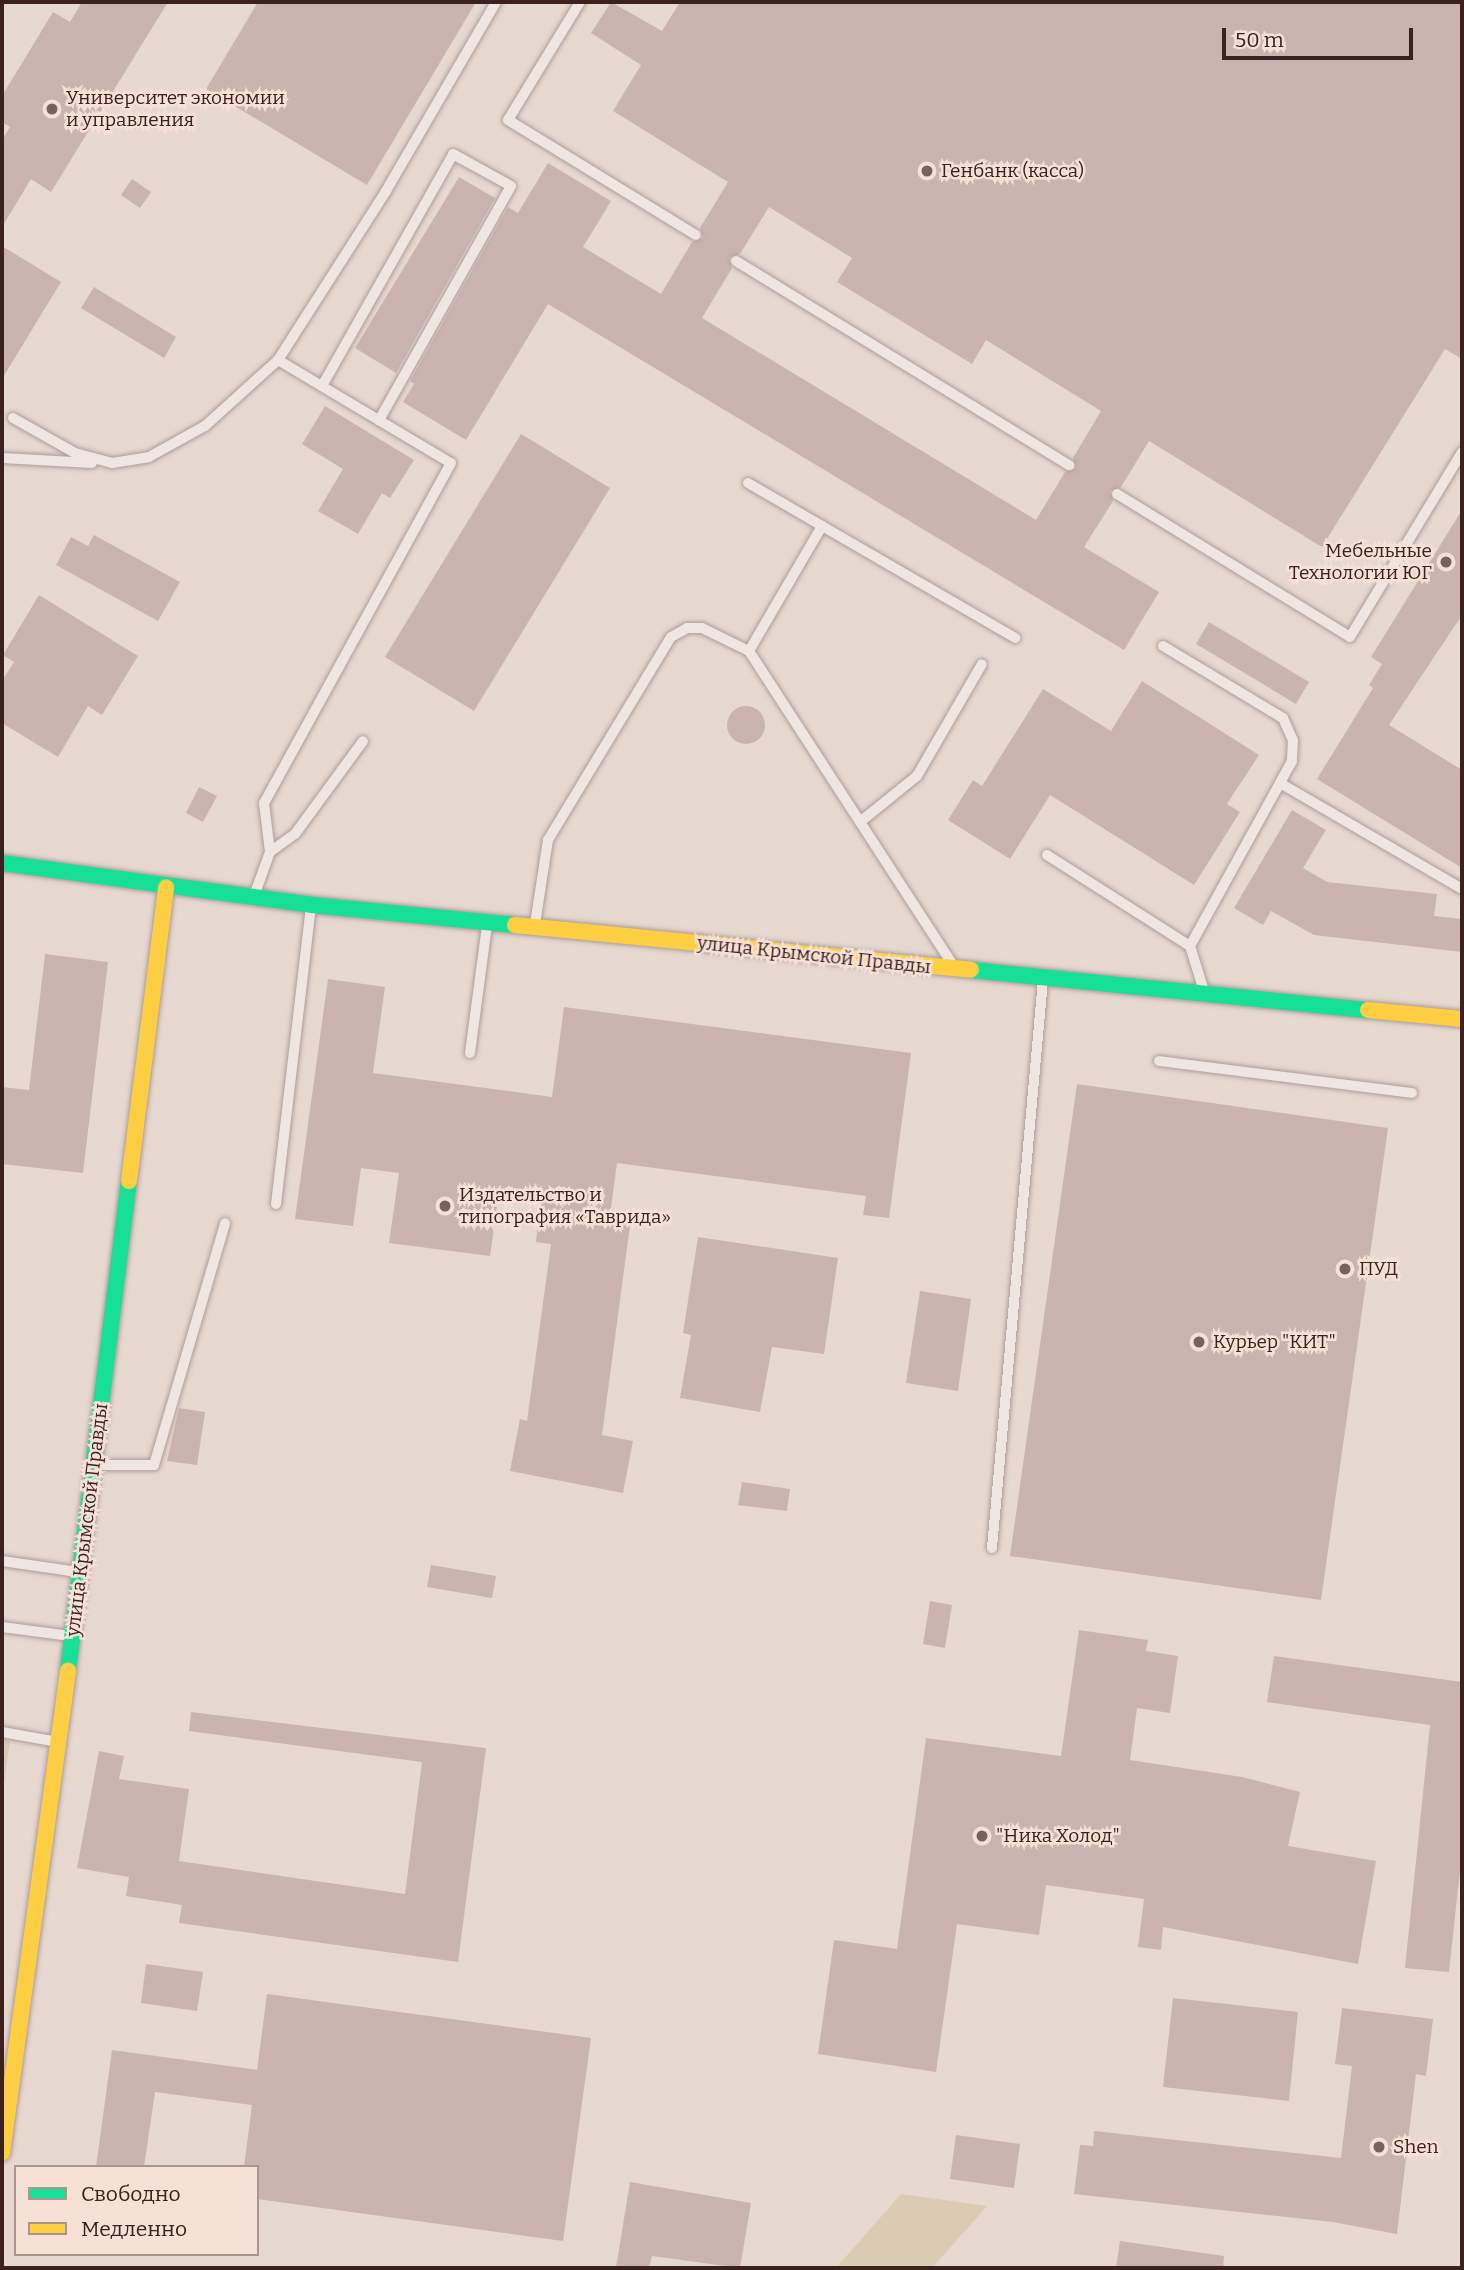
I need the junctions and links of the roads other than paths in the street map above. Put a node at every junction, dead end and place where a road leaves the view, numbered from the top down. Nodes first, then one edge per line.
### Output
1 (496, 2) edge
2 (580, 2) edge
3 (695, 235) dead end
4 (736, 261) dead end
5 (278, 360) junction
6 (322, 386) junction
7 (12, 418) dead end
8 (379, 420) junction
9 (1462, 452) edge
10 (2, 458) edge
11 (112, 463) junction
12 (1069, 465) dead end
13 (748, 483) dead end
14 (1117, 494) dead end
15 (822, 526) junction
16 (1015, 638) dead end
17 (1163, 646) dead end
18 (749, 650) junction
19 (982, 664) dead end
20 (363, 741) dead end
21 (1280, 783) junction
22 (860, 822) junction
23 (270, 852) junction
24 (1047, 855) dead end
25 (2, 863) edge
26 (166, 887) junction
27 (1462, 889) edge
28 (254, 898) junction
29 (312, 905) junction
30 (488, 922) junction
31 (534, 927) junction
32 (1189, 946) junction
33 (956, 969) junction
34 (1044, 978) junction
35 (1205, 994) junction
36 (1462, 1019) edge
37 (470, 1053) dead end
38 (1159, 1061) dead end
39 (1412, 1093) dead end
40 (276, 1204) dead end
41 (225, 1223) dead end
42 (94, 1465) junction
43 (992, 1548) dead end
44 (2, 1562) edge
45 (81, 1573) junction
46 (2, 1628) edge
47 (73, 1636) junction
48 (2, 1732) edge
49 (59, 1742) junction
50 (2, 2152) edge

1 - 5 lane
2 - 3 lane
4 - 12 lane
5 - 6 lane
5 - 11 lane
6 - 8 lane
6 - 8 lane
7 - 11 lane
8 - 23 lane
9 - 14 lane
10 - 11 lane
13 - 15 lane
15 - 16 lane
15 - 18 lane
17 - 21 lane
18 - 22 lane
18 - 31 lane
19 - 22 lane
20 - 23 lane
21 - 27 lane
21 - 32 lane
22 - 33 lane
23 - 28 lane
24 - 32 lane
25 - 26 street, улица Крымской Правды
26 - 28 street, улица Крымской Правды
26 - 42 street, улица Крымской Правды
28 - 29 street, улица Крымской Правды
29 - 30 street, улица Крымской Правды
29 - 40 lane
30 - 31 street, улица Крымской Правды
30 - 37 lane
31 - 33 street, улица Крымской Правды
32 - 35 lane
33 - 34 street, улица Крымской Правды
34 - 35 street, улица Крымской Правды
34 - 43 lane
35 - 36 street, улица Крымской Правды
38 - 39 lane
41 - 42 lane
42 - 45 street, улица Крымской Правды
44 - 45 lane
45 - 47 street, улица Крымской Правды
46 - 47 lane
47 - 49 street, улица Крымской Правды
48 - 49 lane
49 - 50 street, улица Крымской Правды

